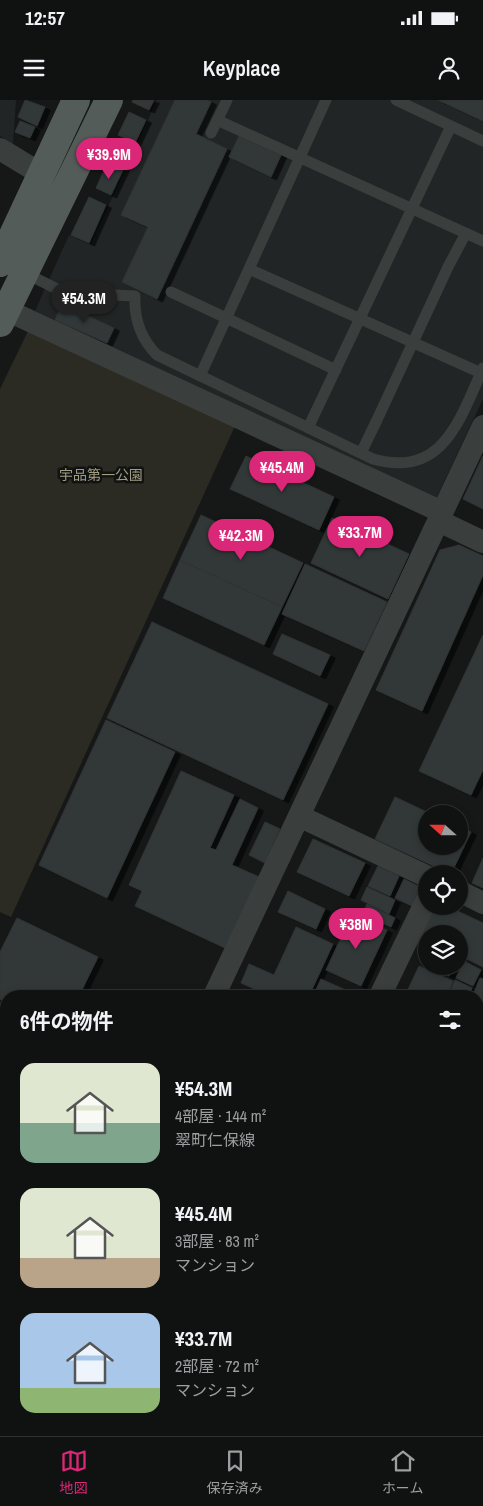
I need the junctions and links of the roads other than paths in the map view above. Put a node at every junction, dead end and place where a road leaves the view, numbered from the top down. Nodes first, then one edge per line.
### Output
1 (76, 100) edge
2 (109, 100) edge
3 (227, 100) edge
4 (326, 100) edge
5 (396, 100) edge
6 (217, 120) junction
7 (451, 126) junction
8 (211, 133) dead end
9 (483, 141) edge
10 (0, 149) edge
11 (300, 158) junction
12 (41, 174) junction
13 (412, 209) junction
14 (466, 233) junction
15 (483, 241) edge
16 (0, 263) edge
17 (249, 269) junction
18 (25, 273) junction
19 (171, 292) dead end
20 (2, 314) edge
21 (226, 318) junction
22 (360, 319) junction
23 (336, 370) junction
24 (482, 371) edge
25 (200, 376) junction
26 (483, 426) edge
27 (308, 428) junction
28 (361, 453) junction
29 (440, 517) junction
30 (483, 542) edge
31 (299, 816) junction
32 (418, 872) edge
33 (468, 896) edge
34 (483, 903) edge
35 (419, 915) edge
36 (217, 990) edge
37 (383, 990) edge

1 - 12 main road
2 - 18 main road
3 - 6 lane
4 - 11 lane
5 - 7 lane
6 - 8 lane
6 - 11 lane
7 - 9 lane
7 - 13 lane
10 - 12 street
11 - 13 lane
11 - 17 lane
12 - 16 main road
13 - 14 lane
13 - 22 lane
14 - 15 lane
14 - 28 lane, bridge
17 - 21 lane
17 - 22 lane
18 - 20 main road
18 - 25 lane
19 - 21 lane
20 - 29 street
21 - 23 lane
21 - 25 lane
22 - 23 lane
22 - 24 lane
23 - 27 lane
24 - 28 lane
25 - 27 lane
26 - 29 street
27 - 28 lane
29 - 30 street
29 - 31 street
31 - 32 street
31 - 36 street
33 - 34 street
35 - 37 street

